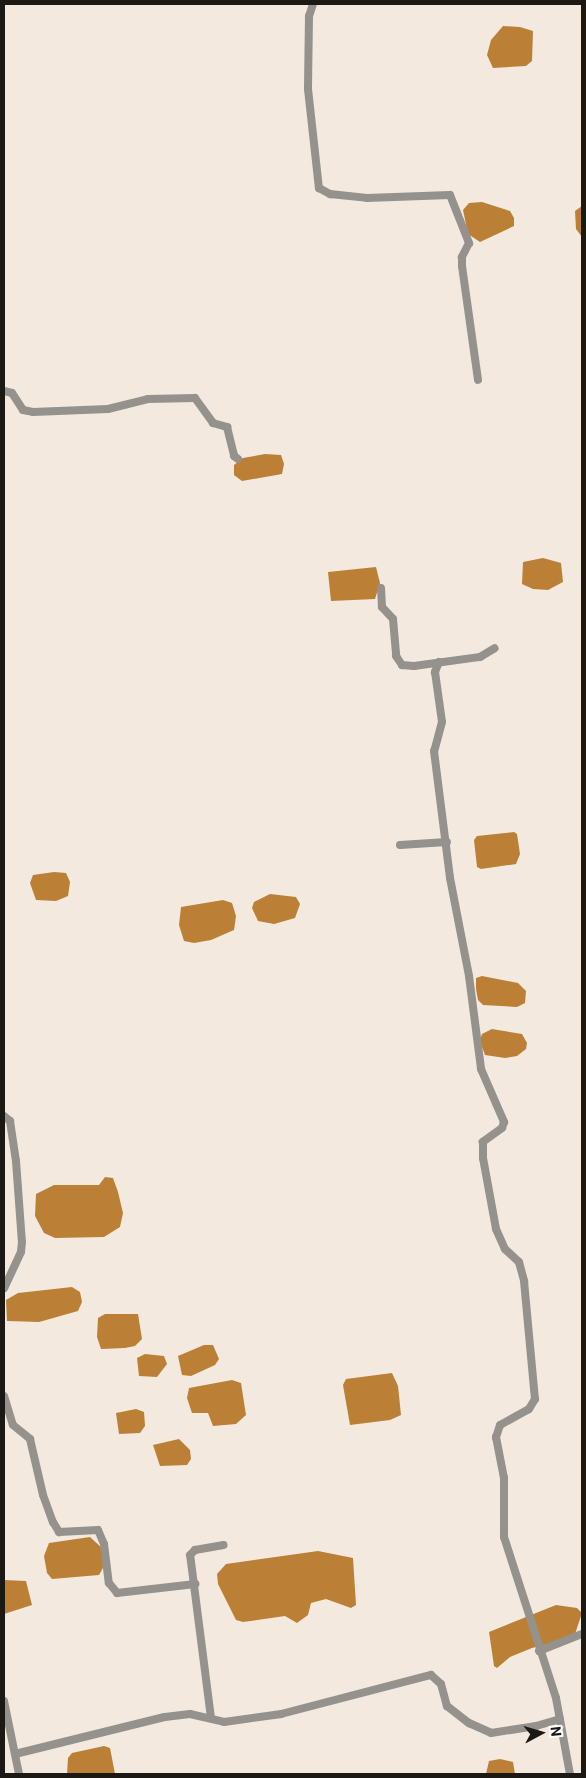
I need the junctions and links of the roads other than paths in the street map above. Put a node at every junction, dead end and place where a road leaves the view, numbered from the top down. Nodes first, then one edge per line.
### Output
1 (313, 4) edge
2 (478, 380) dead end
3 (4, 391) edge
4 (238, 459) dead end
5 (381, 588) dead end
6 (495, 648) dead end
7 (439, 662) junction
8 (447, 842) junction
9 (400, 846) dead end
10 (4, 1116) edge
11 (4, 1288) edge
12 (4, 1396) edge
13 (224, 1545) dead end
14 (195, 1584) junction
15 (582, 1634) edge
16 (539, 1651) junction
17 (4, 1701) edge
18 (212, 1718) junction
19 (560, 1719) junction
20 (6, 1724) edge
21 (15, 1754) junction
22 (19, 1774) edge
23 (570, 1774) edge

1 - 2 street
3 - 4 street
5 - 7 street
6 - 7 street
7 - 8 street
8 - 9 street
8 - 16 street
10 - 11 street
12 - 14 street
13 - 14 street
14 - 18 street
15 - 16 street
16 - 19 street
17 - 20 street
18 - 19 street
18 - 21 street
19 - 23 street
20 - 21 street
21 - 22 street

